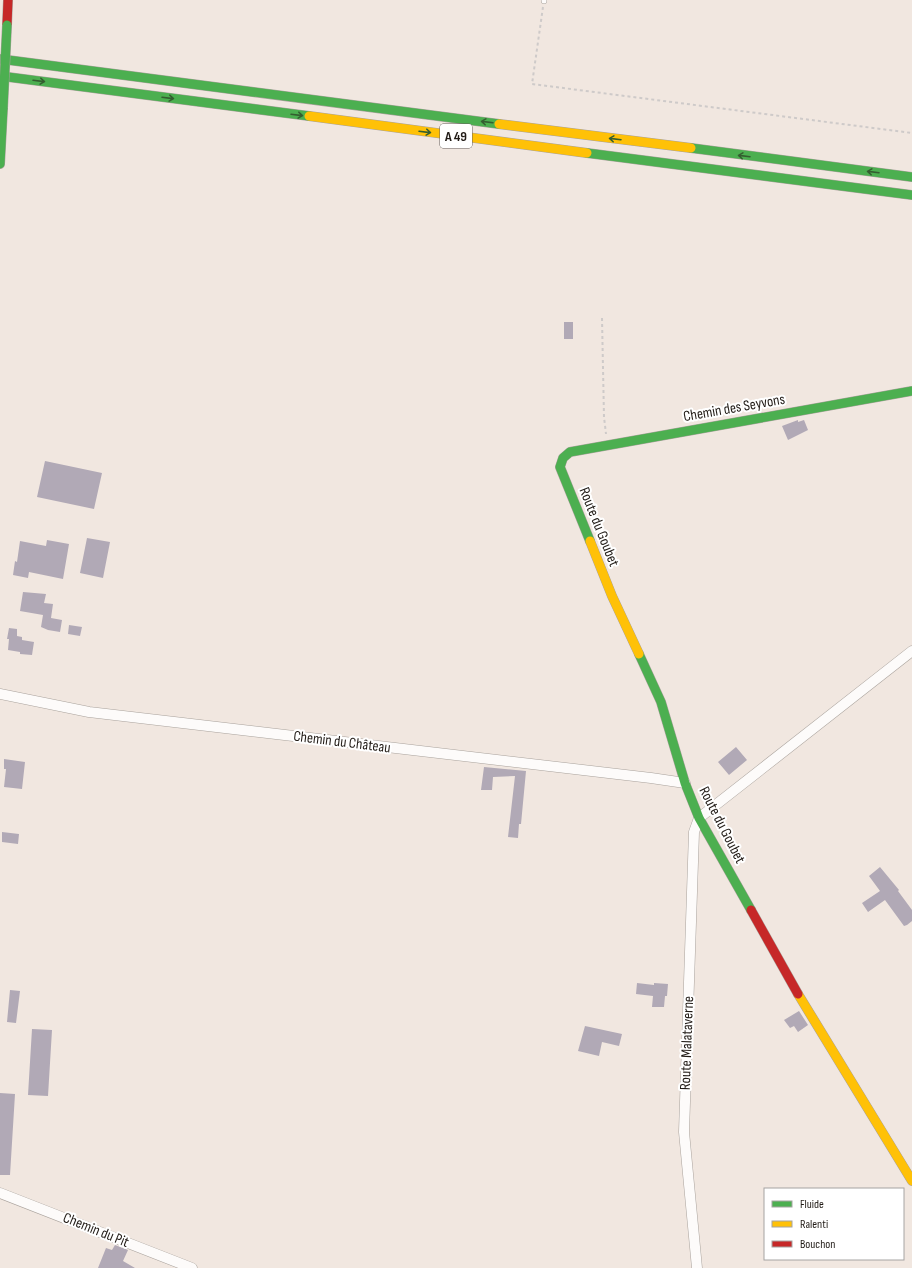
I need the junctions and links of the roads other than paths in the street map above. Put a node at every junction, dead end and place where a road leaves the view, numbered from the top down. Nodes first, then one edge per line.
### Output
1 (8, 0) edge
2 (0, 59) edge
3 (0, 76) edge
4 (0, 164) edge
5 (912, 177) edge
6 (912, 195) edge
7 (912, 391) edge
8 (563, 458) joint
9 (912, 651) edge
10 (0, 694) edge
11 (685, 783) junction
12 (699, 818) junction
13 (912, 1181) edge
14 (0, 1193) edge
15 (192, 1268) edge
16 (697, 1268) edge

1 - 4 main road, bridge
5 -> 2 main road, A 49
3 -> 6 main road, A 49
7 - 8 main road, Chemin des Seyvons
8 - 11 main road, Route du Goubet
9 - 12 street
10 - 11 street, Chemin du Château
11 - 12 main road, Route du Goubet
12 - 13 main road, Route du Goubet
12 - 16 street, Route Malataverne
14 - 15 street, Chemin du Pit

